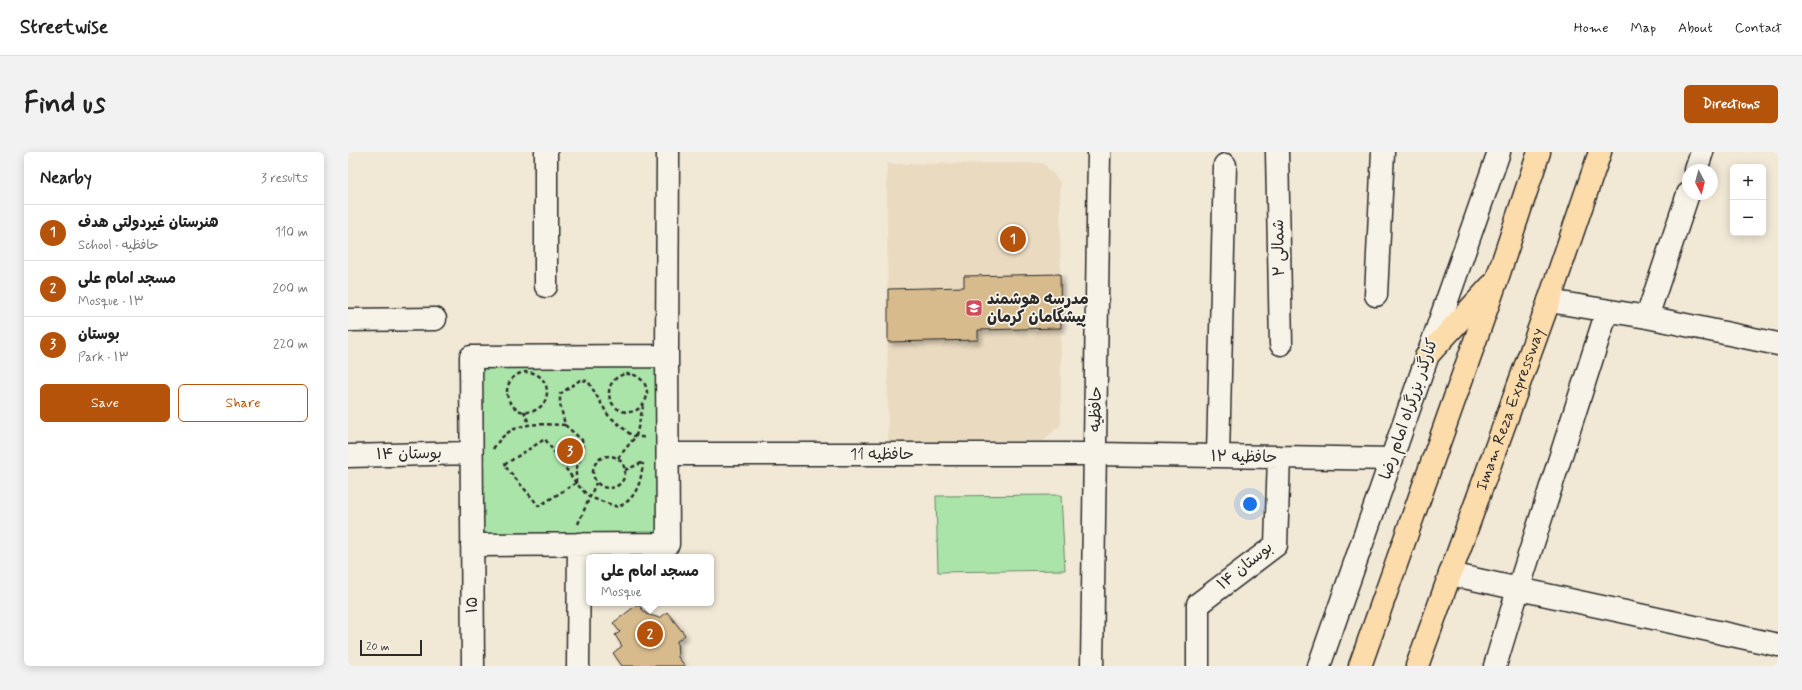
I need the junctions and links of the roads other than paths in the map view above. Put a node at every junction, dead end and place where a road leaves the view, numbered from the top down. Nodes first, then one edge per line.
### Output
1 (546, 152) edge
2 (668, 152) edge
3 (1099, 152) edge
4 (1277, 152) edge
5 (1383, 152) edge
6 (1499, 152) edge
7 (1539, 152) edge
8 (1600, 152) edge
9 (1702, 152) edge
10 (1698, 164) edge
11 (1225, 165) dead end
12 (1686, 200) edge
13 (1497, 279) junction
14 (546, 286) dead end
15 (1376, 295) dead end
16 (1549, 301) junction
17 (1607, 311) junction
18 (1647, 317) junction
19 (435, 319) dead end
20 (348, 320) edge
21 (1282, 344) dead end
22 (1778, 344) edge
23 (667, 356) junction
24 (1426, 357) junction
25 (669, 448) junction
26 (471, 453) junction
27 (1095, 454) junction
28 (348, 456) edge
29 (1218, 456) junction
30 (1279, 457) junction
31 (1392, 459) junction
32 (579, 544) junction
33 (472, 545) junction
34 (1450, 574) junction
35 (1518, 590) junction
36 (1778, 645) edge
37 (473, 666) edge
38 (578, 666) edge
39 (1092, 666) edge
40 (1198, 666) edge
41 (1318, 666) edge
42 (1360, 666) edge
43 (1417, 666) edge
44 (1495, 666) edge

1 - 14 street
2 - 23 street
3 - 27 street, حافظیه
4 - 21 street, ۲ شمالی
5 - 15 street
6 - 24 street, کنارگذر بزرگراه امام رضا
7 - 13 highway
8 - 16 highway, Imam Reza Expressway
9 - 10 street
11 - 29 street
12 - 18 street
13 - 24 highway
13 - 42 highway
16 - 17 street
16 - 34 highway, Imam Reza Expressway
17 - 18 street
17 - 35 street
18 - 22 street
19 - 20 street
23 - 25 street
23 - 26 street, ۱۵
24 - 31 street, کنارگذر بزرگراه امام رضا
25 - 27 street, حافظیه 11
25 - 32 street
26 - 28 street, بوستان ۱۴
26 - 33 street, ۱۵
27 - 29 street, حافظیه ۱۲
27 - 39 street, حافظیه
29 - 30 street, حافظیه ۱۲
30 - 31 street, حافظیه ۱۲
30 - 40 street, بوستان ۱۴
31 - 41 street, کنارگذر بزرگراه امام رضا
32 - 33 street
32 - 38 street
33 - 37 street, ۱۵
34 - 35 street
34 - 43 highway, Imam Reza Expressway
35 - 36 street
35 - 44 street

